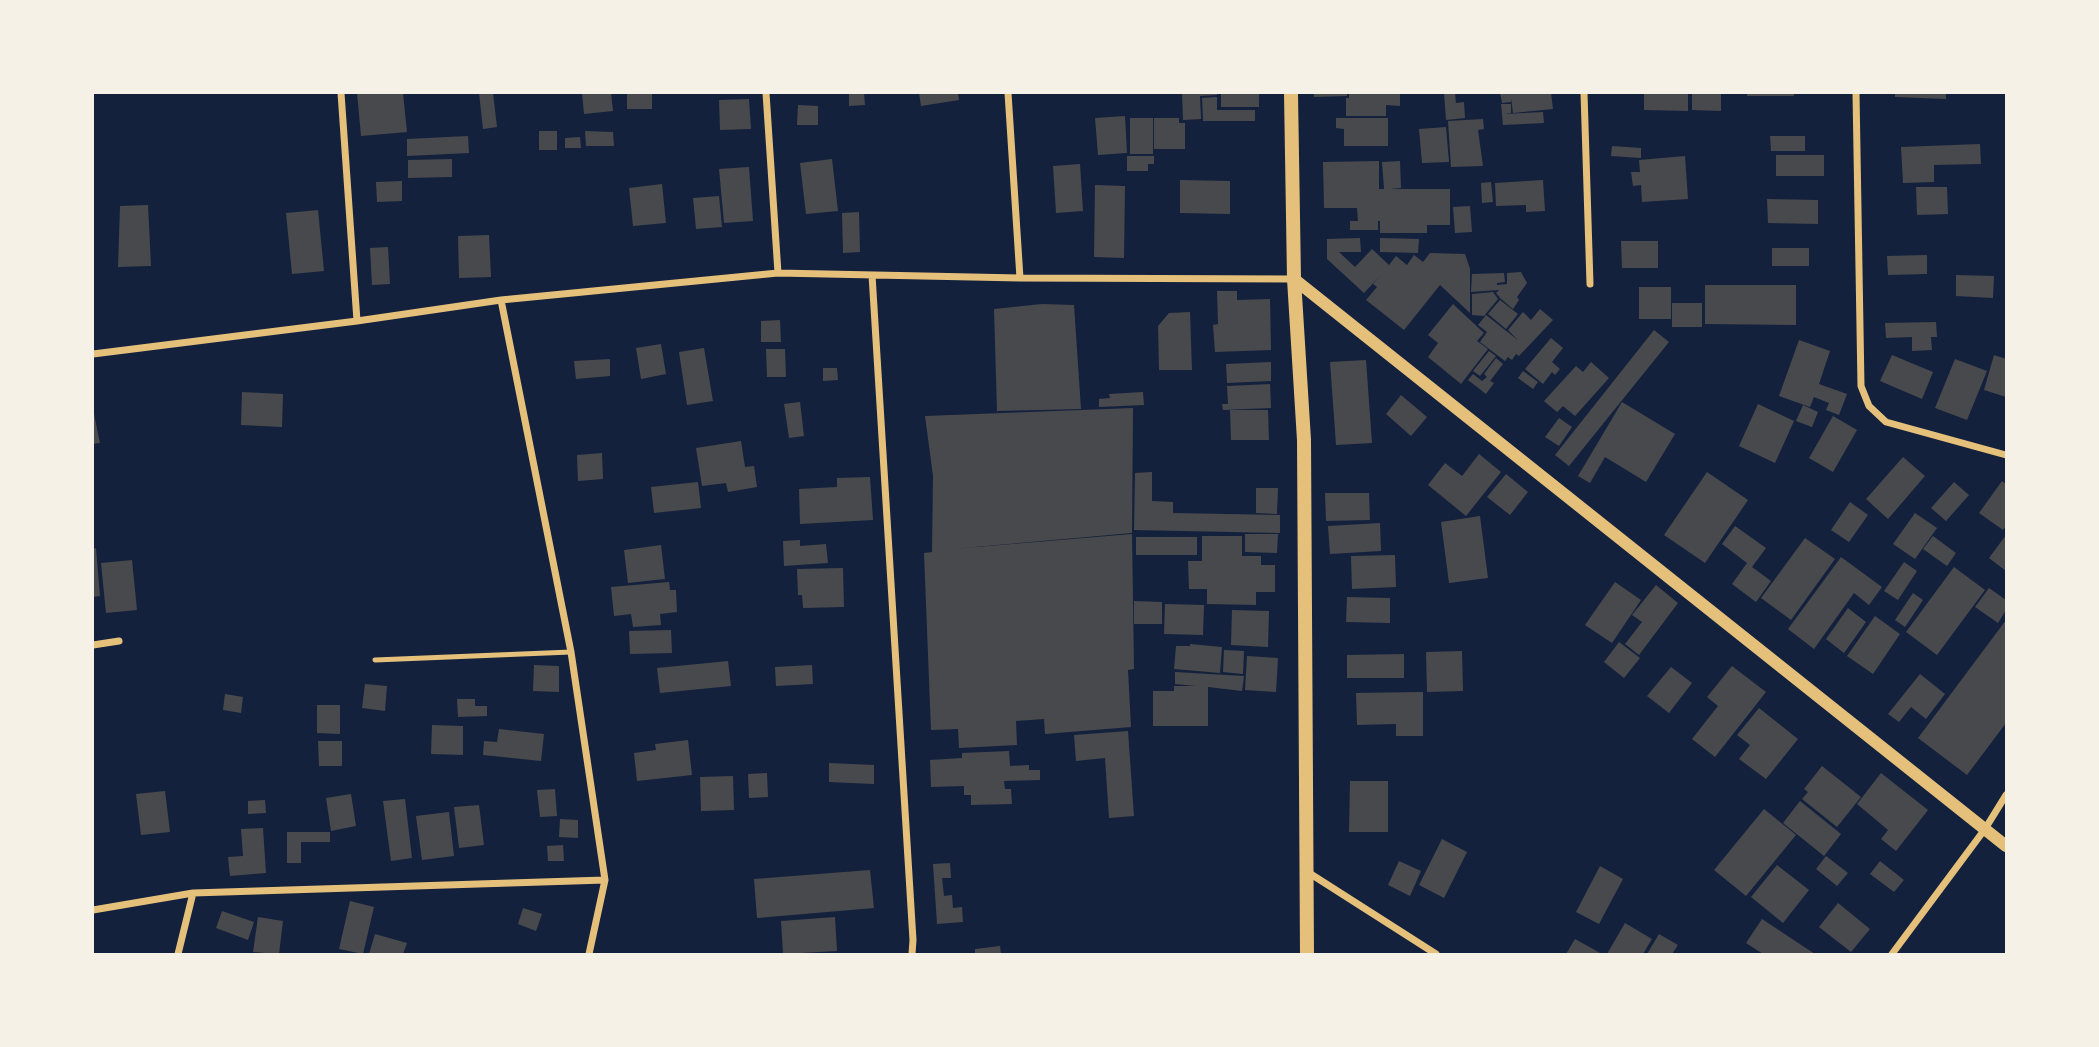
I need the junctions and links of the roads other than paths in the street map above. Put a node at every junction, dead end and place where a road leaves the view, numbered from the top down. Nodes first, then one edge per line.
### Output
1 (341, 93) edge
2 (766, 93) edge
3 (1008, 93) edge
4 (1291, 93) edge
5 (1584, 93) edge
6 (1856, 93) edge
7 (778, 273) junction
8 (872, 275) junction
9 (1020, 278) junction
10 (1294, 279) junction
11 (1590, 284) dead end
12 (501, 300) junction
13 (357, 321) junction
14 (93, 354) edge
15 (2006, 454) edge
16 (119, 641) dead end
17 (93, 645) edge
18 (571, 652) junction
19 (375, 660) dead end
20 (2006, 795) edge
21 (1984, 829) junction
22 (2006, 846) edge
23 (1305, 871) junction
24 (606, 880) junction
25 (193, 893) junction
26 (93, 910) edge
27 (178, 954) edge
28 (589, 954) edge
29 (912, 954) edge
30 (1307, 954) edge
31 (1436, 954) edge
32 (1892, 954) edge

1 - 13 street
2 - 7 street
3 - 9 street
4 - 10 main road
5 - 11 street
6 - 15 street
7 - 8 street
7 - 12 street
8 - 9 street
8 - 29 street
9 - 10 street
10 - 21 street
10 - 23 main road
12 - 13 street
12 - 18 street
13 - 14 street
16 - 17 street
18 - 19 lane
18 - 24 street
20 - 21 street
21 - 22 street
21 - 32 street
23 - 30 main road
23 - 31 street
24 - 25 street
24 - 28 street
25 - 26 street
25 - 27 street

